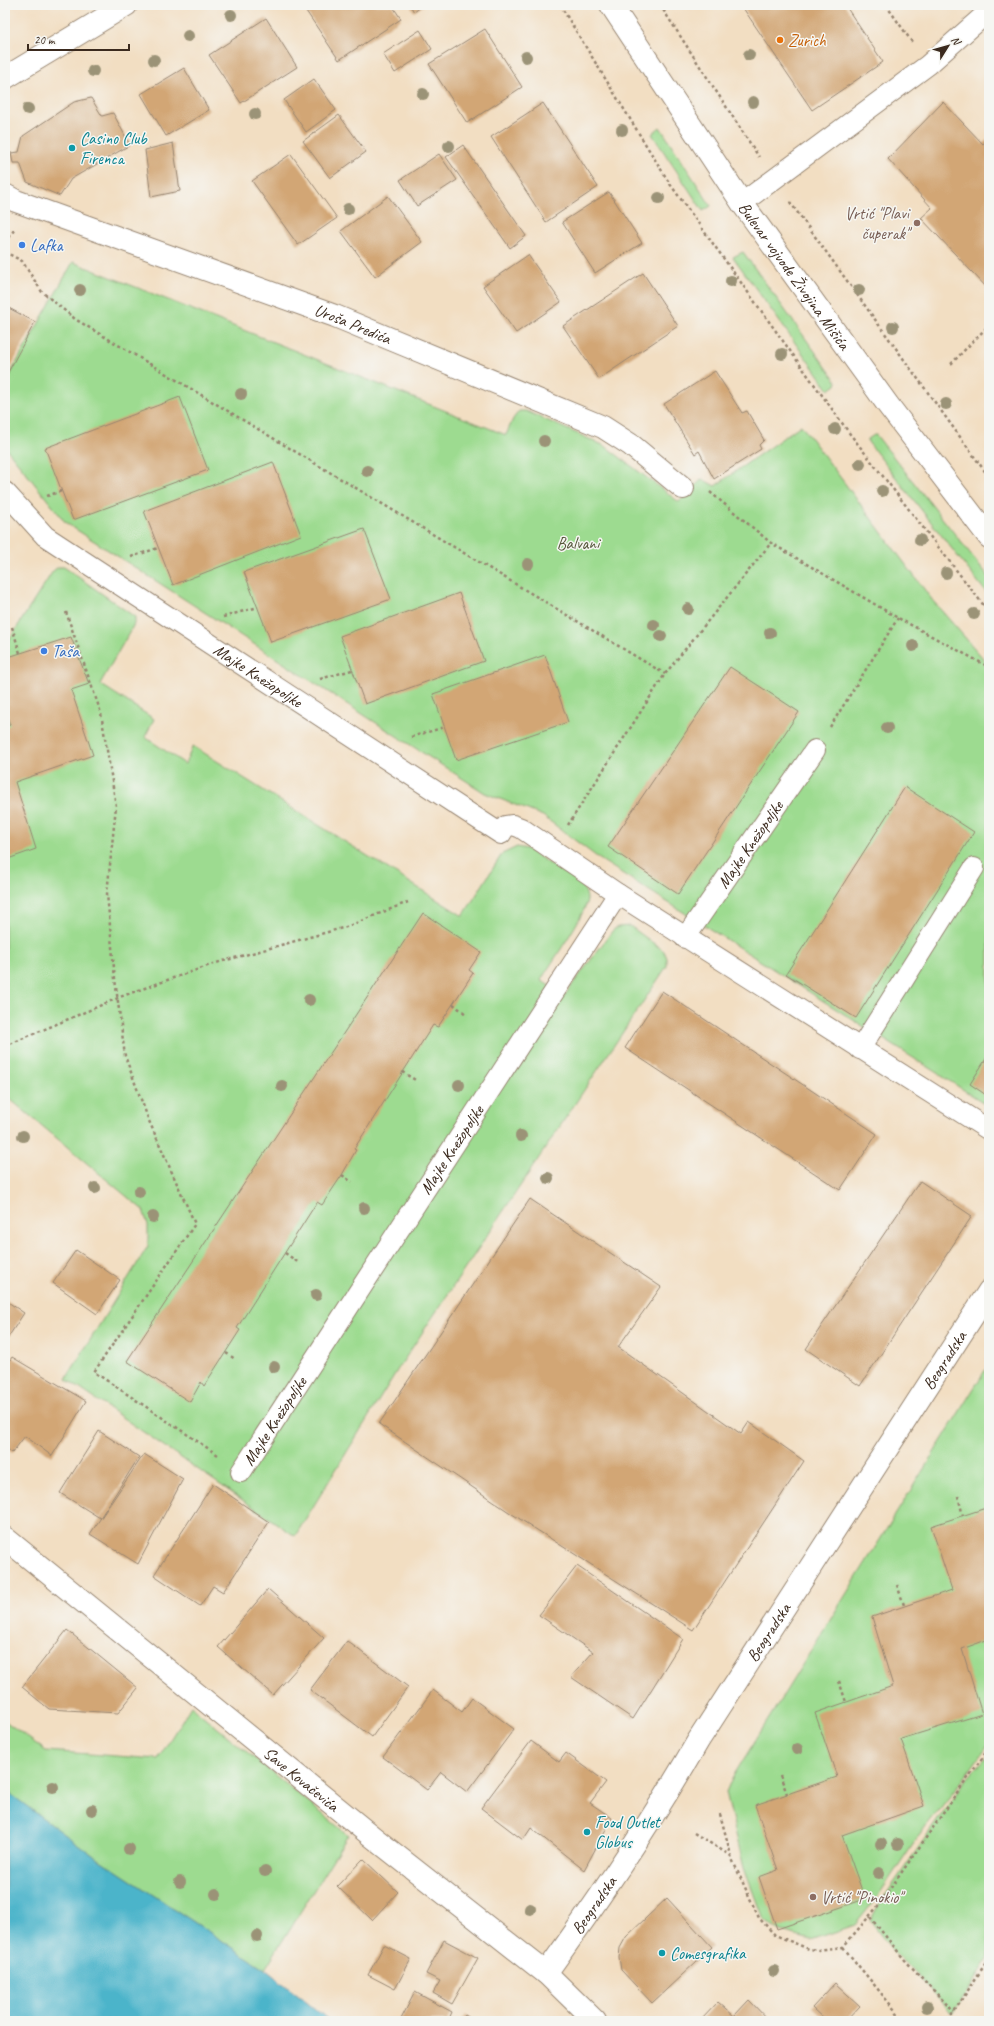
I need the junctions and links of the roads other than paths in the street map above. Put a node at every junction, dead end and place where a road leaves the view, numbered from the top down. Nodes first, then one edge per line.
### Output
1 (126, 5) edge
2 (611, 5) edge
3 (989, 11) edge
4 (5, 78) edge
5 (5, 195) edge
6 (742, 203) junction
7 (682, 488) dead end
8 (5, 492) edge
9 (989, 538) edge
10 (815, 750) road end
11 (974, 868) dead end
12 (618, 894) junction
13 (685, 938) junction
14 (860, 1049) junction
15 (989, 1130) edge
16 (989, 1291) edge
17 (242, 1472) road end
18 (5, 1538) edge
19 (546, 1973) junction
20 (596, 2021) edge

1 - 4 street
2 - 6 street, Bulevar vojvode Živojina Mišića
3 - 6 lane
5 - 7 street, Uroša Predića
6 - 9 street, Bulevar vojvode Živojina Mišića
8 - 12 lane, Majke Knežopoljke
10 - 13 lane, Majke Knežopoljke
11 - 14 lane
12 - 13 lane
12 - 17 lane, Majke Knežopoljke
13 - 14 lane
14 - 15 lane
16 - 19 street, Beogradska
18 - 19 street, Save Kovačevića
19 - 20 street, Save Kovačevića

